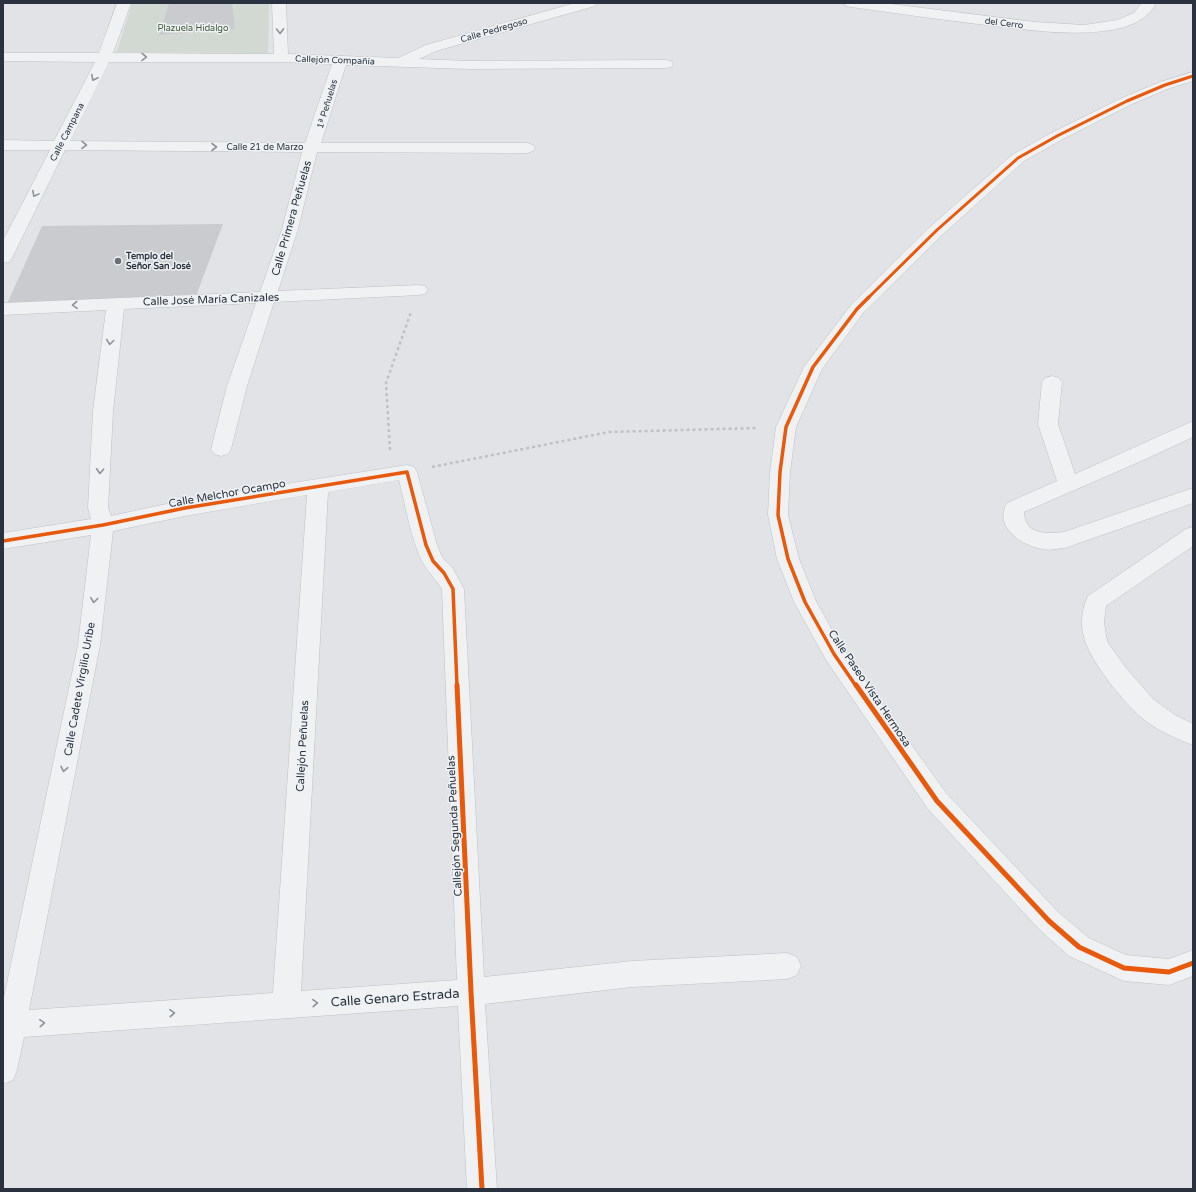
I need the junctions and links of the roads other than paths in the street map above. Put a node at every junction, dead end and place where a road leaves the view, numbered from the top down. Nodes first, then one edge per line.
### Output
1 (124, 3) edge
2 (280, 3) edge
3 (590, 3) edge
4 (851, 3) edge
5 (1149, 3) edge
6 (105, 56) junction
7 (3, 57) edge
8 (281, 58) junction
9 (340, 61) junction
10 (400, 62) junction
11 (666, 64) dead end
12 (1193, 76) edge
13 (3, 145) edge
14 (61, 145) junction
15 (311, 146) junction
16 (527, 148) dead end
17 (3, 258) edge
18 (419, 290) road end
19 (267, 296) junction
20 (116, 303) junction
21 (3, 309) edge
22 (1052, 382) dead end
23 (1193, 428) edge
24 (221, 450) dead end
25 (406, 472) joint
26 (1069, 485) junction
27 (318, 487) junction
28 (1193, 495) edge
29 (103, 525) junction
30 (1193, 535) edge
31 (3, 541) edge
32 (1193, 734) edge
33 (1193, 963) edge
34 (787, 966) dead end
35 (471, 992) junction
36 (286, 1005) junction
37 (8, 1025) edge
38 (3, 1070) edge
39 (482, 1189) edge

1 - 6 street, Calle Campana
2 -> 8 street
3 - 10 street, Calle Pedregoso
4 - 5 street, del Cerro
6 - 7 street, Callejón Compañía
6 -> 8 street, Callejón Compañía
6 -> 14 street, Calle Campana
8 - 9 street, Callejón Compañía
9 - 10 street, Callejón Compañía
9 - 15 street, 1ª Peñuelas
10 - 11 street, Callejón Compañía
12 - 33 street, Calle Paseo Vista Hermosa
13 - 14 street, Calle 21 de Marzo
14 -> 15 street, Calle 21 de Marzo
14 -> 17 street, Calle Campana
15 - 16 street, Calle 21 de Marzo
15 - 19 street, Calle Primera Peñuelas
18 - 19 street, Calle José María Canizales
19 - 20 street, Calle José María Canizales
19 - 24 street, Calle Primera Peñuelas
20 -> 21 street, Calle José María Canizales
20 -> 29 street, Calle Cadete Virgilio Uribe
22 - 26 street
23 - 26 street
25 - 27 street, Calle Melchor Ocampo
25 - 35 street, Callejón Segunda Peñuelas
26 - 28 street
27 - 29 street, Calle Melchor Ocampo
27 - 36 street, Callejón Peñuelas
29 - 31 street, Calle Melchor Ocampo
29 -> 37 street, Calle Cadete Virgilio Uribe
30 - 32 street
34 - 35 street, Calle Genaro Estrada
36 -> 35 street, Calle Genaro Estrada
35 - 39 street, Callejón Segunda Peñuelas
37 -> 36 street, Calle Genaro Estrada
37 - 38 street, Calle Cadete Virgilio Uribe

